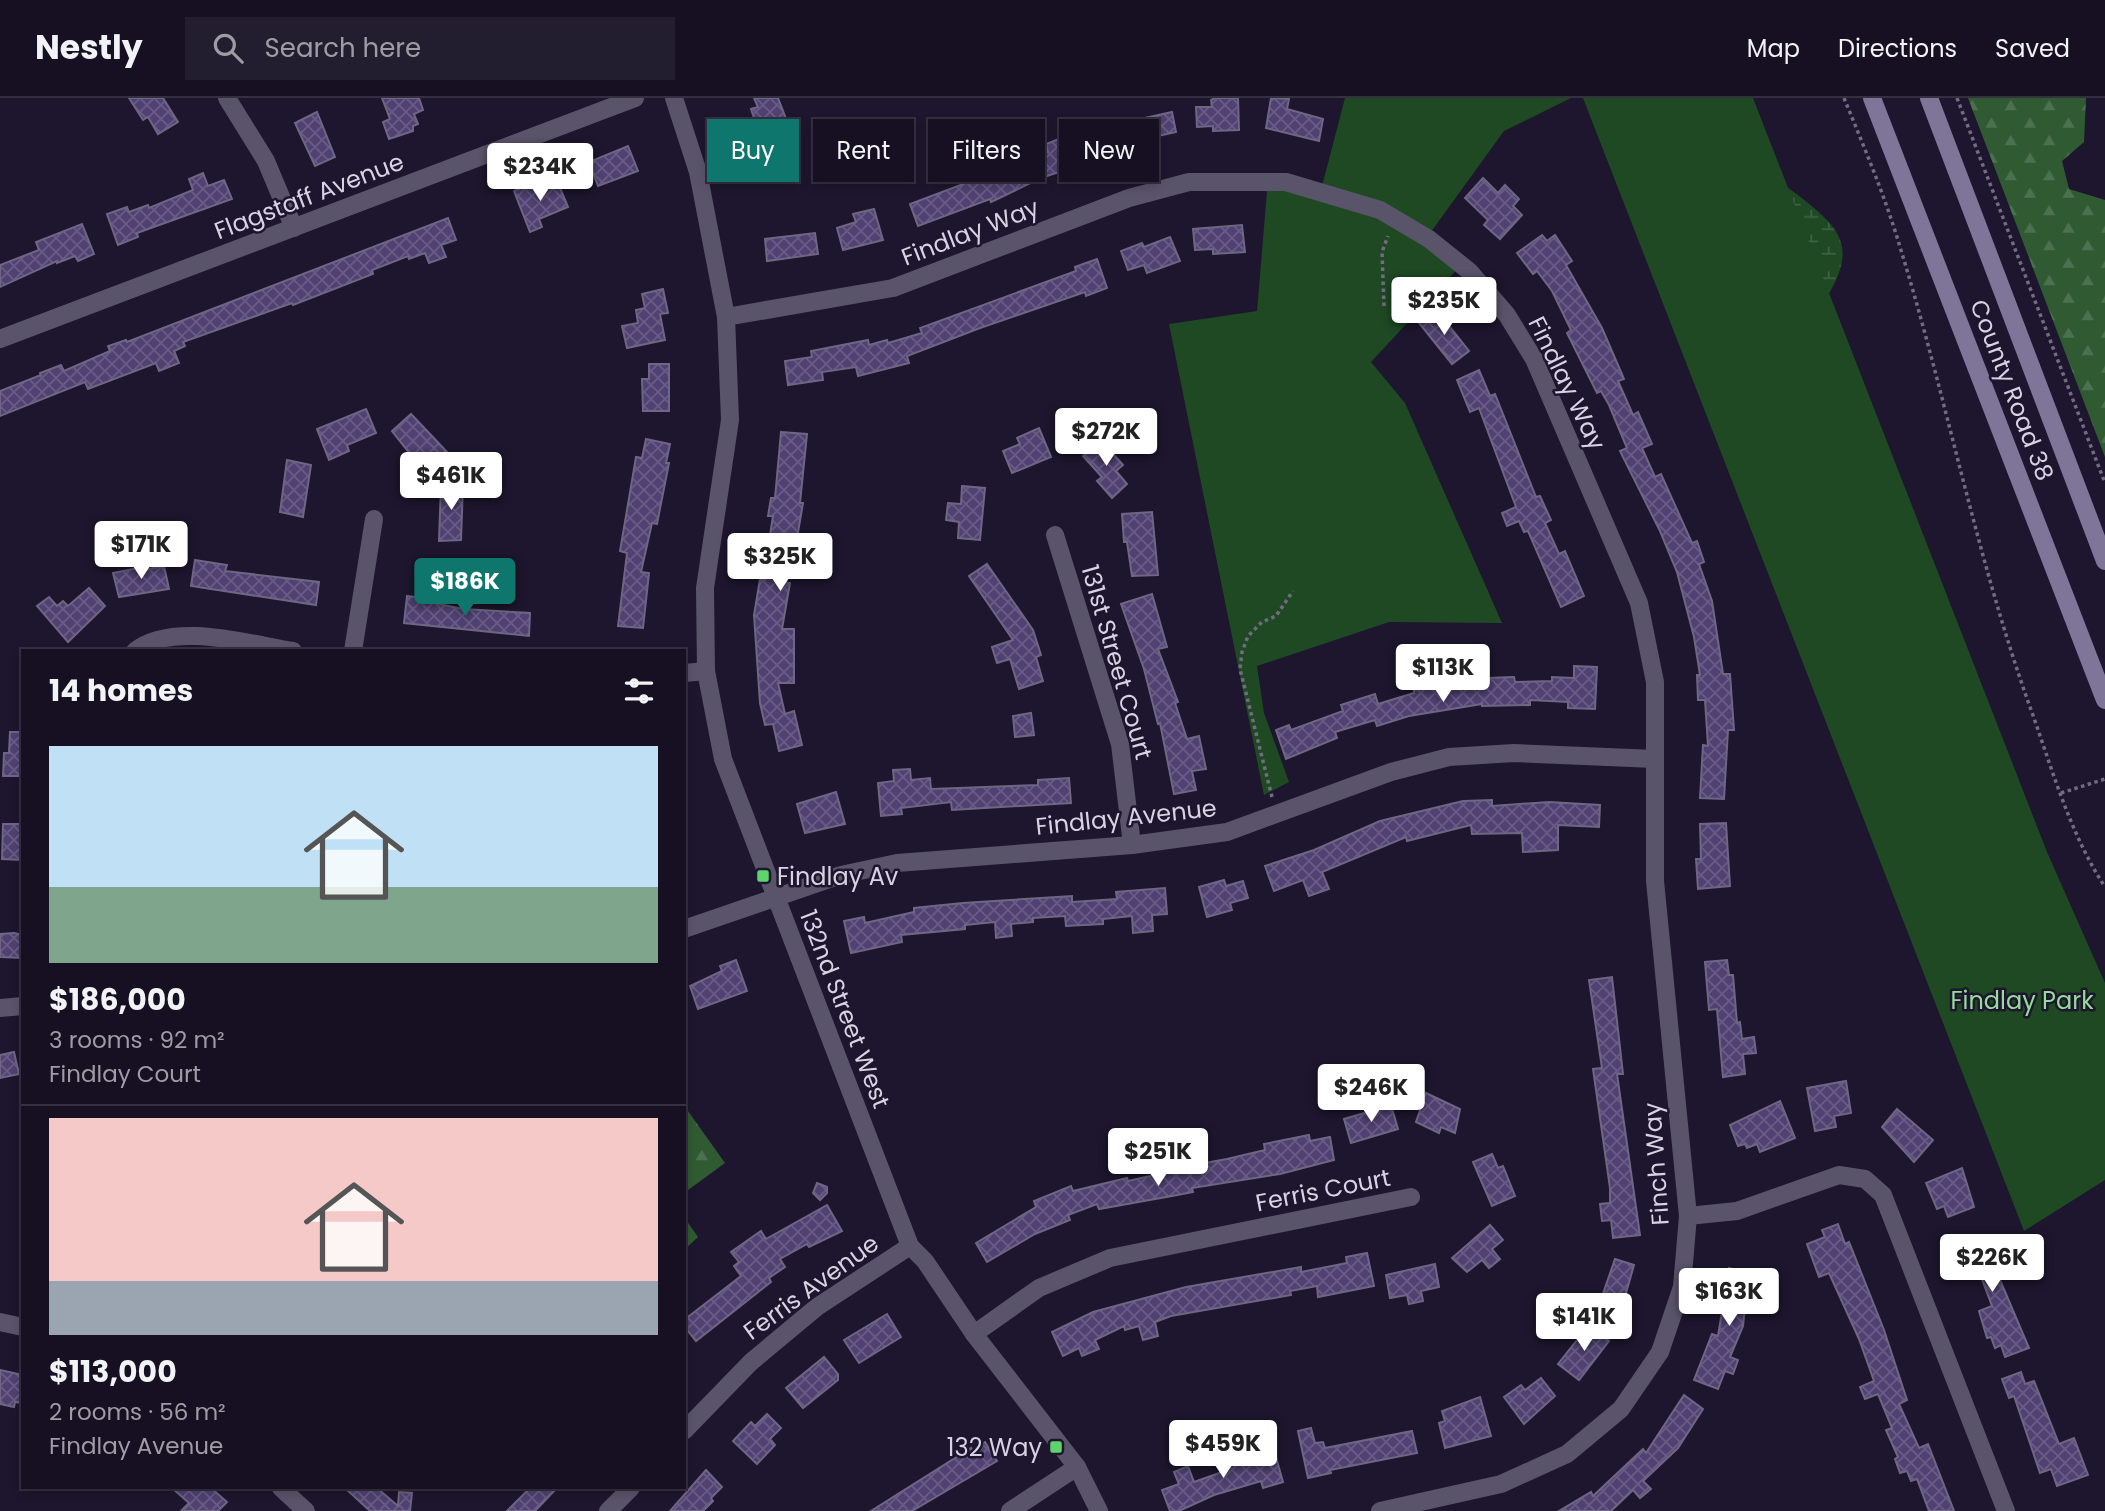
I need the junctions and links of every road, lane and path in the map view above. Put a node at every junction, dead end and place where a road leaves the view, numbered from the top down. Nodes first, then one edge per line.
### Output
1 (227, 98) edge
2 (635, 98) edge
3 (674, 98) edge
4 (1844, 98) edge
5 (1872, 98) edge
6 (1929, 98) edge
7 (1957, 98) edge
8 (294, 228) junction
9 (1388, 236) dead end
10 (1384, 306) dead end
11 (726, 317) junction
12 (0, 339) edge
13 (2105, 483) edge
14 (374, 519) dead end
15 (1055, 535) dead end
16 (2105, 561) edge
17 (1293, 591) dead end
18 (138, 649) edge
19 (280, 649) edge
20 (353, 649) edge
21 (706, 671) junction
22 (686, 673) edge
23 (2105, 700) edge
24 (1655, 759) junction
25 (2105, 779) edge
26 (2060, 793) junction
27 (1276, 813) junction
28 (1132, 845) junction
29 (2105, 887) edge
30 (775, 898) junction
31 (686, 928) edge
32 (21, 1006) edge
33 (0, 1008) edge
34 (1410, 1198) dead end
35 (1688, 1216) junction
36 (911, 1246) junction
37 (0, 1322) edge
38 (21, 1327) edge
39 (974, 1334) junction
40 (686, 1429) edge
41 (1077, 1467) junction
42 (282, 1489) edge
43 (630, 1489) edge
44 (306, 1511) edge
45 (608, 1511) edge
46 (1010, 1511) edge
47 (1099, 1511) edge
48 (1380, 1511) edge
49 (2006, 1511) edge

1 - 8 street
2 - 8 street, Flagstaff Avenue
3 - 11 street, 132nd Street West
4 - 26 path
5 - 23 main road, County Road 38
6 - 16 main road
7 - 13 path
8 - 12 street, Flagstaff Avenue
9 - 10 path
11 - 21 street, 132nd Street West
11 - 24 street, Findlay Way
14 - 20 street
15 - 28 street, 131st Street Court
17 - 27 path
18 - 19 street
21 - 22 street
21 - 30 street, 132nd Street West
24 - 27 street, Findlay Avenue
24 - 35 street, Finch Way
25 - 26 path
26 - 29 path
27 - 28 street, Findlay Avenue
28 - 30 street, Findlay Avenue
30 - 31 street, Findlay Avenue
30 - 36 street, 132nd Street West
32 - 33 street
34 - 39 street, Ferris Court
35 - 48 street, Finch Way
35 - 49 street
36 - 39 street, 132nd Street West
36 - 40 street, Ferris Avenue
37 - 38 street
39 - 41 street, 132nd Street West
41 - 46 street
41 - 47 street, 132nd Street West
42 - 44 street
43 - 45 street

